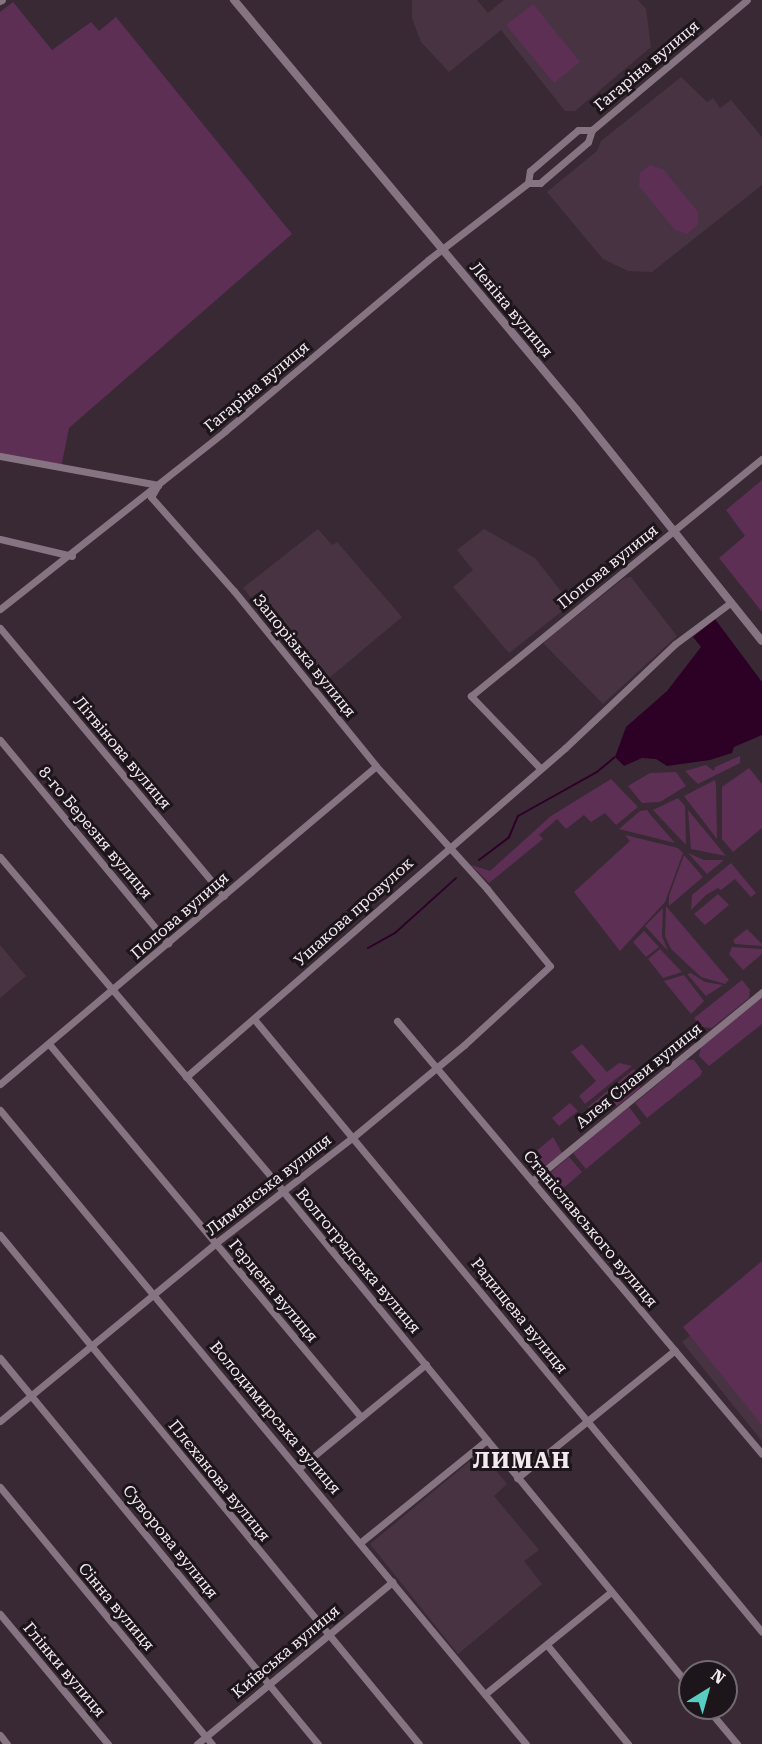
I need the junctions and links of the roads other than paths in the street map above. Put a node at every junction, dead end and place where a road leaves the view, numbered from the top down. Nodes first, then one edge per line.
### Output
1 (234, 0) edge
2 (747, 0) edge
3 (592, 130) junction
4 (528, 183) junction
5 (441, 251) junction
6 (0, 456) edge
7 (762, 459) edge
8 (158, 485) junction
9 (674, 530) junction
10 (0, 539) edge
11 (72, 556) junction
12 (730, 603) junction
13 (0, 609) edge
14 (0, 628) edge
15 (762, 641) edge
16 (0, 740) edge
17 (376, 766) junction
18 (540, 768) junction
19 (448, 847) junction
20 (0, 857) edge
21 (224, 896) junction
22 (168, 943) junction
23 (550, 966) joint
24 (115, 990) junction
25 (762, 992) edge
26 (254, 1019) junction
27 (397, 1021) dead end
28 (49, 1044) junction
29 (436, 1067) junction
30 (186, 1077) junction
31 (0, 1084) edge
32 (0, 1110) edge
33 (353, 1137) junction
34 (532, 1181) junction
35 (282, 1190) junction
36 (0, 1235) edge
37 (216, 1243) junction
38 (154, 1294) junction
39 (91, 1346) junction
40 (675, 1350) junction
41 (0, 1358) edge
42 (426, 1364) junction
43 (32, 1395) junction
44 (361, 1417) junction
45 (0, 1421) edge
46 (588, 1421) junction
47 (488, 1440) junction
48 (762, 1454) edge
49 (299, 1468) junction
50 (517, 1478) junction
51 (0, 1487) edge
52 (361, 1542) junction
53 (392, 1582) junction
54 (611, 1592) junction
55 (0, 1614) edge
56 (762, 1632) edge
57 (328, 1634) junction
58 (547, 1645) junction
59 (678, 1673) edge
60 (269, 1684) junction
61 (485, 1694) junction
62 (717, 1720) edge
63 (0, 1735) edge
64 (206, 1737) junction
65 (7, 1744) edge
66 (108, 1744) edge
67 (196, 1744) edge
68 (212, 1744) edge
69 (318, 1744) edge
70 (419, 1744) edge
71 (526, 1744) edge
72 (628, 1744) edge
73 (737, 1744) edge

1 - 5 street, Леніна вулиця
2 - 3 street, Гагаріна вулиця
3 - 4 street, Гагаріна вулиця
3 - 4 street, Гагаріна вулиця
4 - 5 street, Гагаріна вулиця
5 - 8 street, Гагаріна вулиця
5 - 9 street, Леніна вулиця
6 - 8 street
7 - 9 street, Попова вулиця
8 - 11 street, Гагаріна вулиця
8 - 17 street, Запорізька вулиця
9 - 12 street, Леніна вулиця
9 - 18 street, Попова вулиця
10 - 11 street
11 - 13 street, Гагаріна вулиця
12 - 15 street, Леніна вулиця
12 - 18 street, Ушакова провулок
14 - 21 street, Літвінова вулиця
16 - 22 street, 8-го Березня вулиця
17 - 19 street, Запорізька вулиця
17 - 21 street, Попова вулиця
18 - 19 street, Ушакова провулок
19 - 23 street, Запорізька вулиця
19 - 26 street, Ушакова провулок
20 - 24 street, Волгоградська вулиця
21 - 22 street, Попова вулиця
22 - 24 street, Попова вулиця
23 - 29 street, Лиманська вулиця
24 - 28 street, Попова вулиця
24 - 30 street, Волгоградська вулиця
25 - 34 street, Алея Слави вулиця
26 - 30 street, Ушакова провулок
26 - 33 street, Радищева вулиця
27 - 29 street, Станіславського вулиця
28 - 31 street, Попова вулиця
28 - 37 street, Герцена вулиця
29 - 33 street, Лиманська вулиця
29 - 34 street, Станіславського вулиця
30 - 35 street, Волгоградська вулиця
32 - 38 street, Володимирська вулиця
33 - 35 street, Лиманська вулиця
33 - 46 street, Радищева вулиця
34 - 40 street, Станіславського вулиця
35 - 37 street, Лиманська вулиця
35 - 42 street, Волгоградська вулиця
36 - 39 street, Плєханова вулиця
37 - 38 street, Лиманська вулиця
37 - 44 street, Герцена вулиця
38 - 39 street, Лиманська вулиця
38 - 49 street, Володимирська вулиця
39 - 43 street, Лиманська вулиця
39 - 57 street, Плєханова вулиця
40 - 46 street
40 - 48 street, Станіславського вулиця
41 - 43 street, Суворова вулиця
42 - 44 street
42 - 47 street, Волгоградська вулиця
43 - 45 street, Лиманська вулиця
43 - 60 street, Суворова вулиця
44 - 49 street
46 - 50 street
46 - 56 street, Радищева вулиця
47 - 50 street, Волгоградська вулиця
47 - 52 street
49 - 52 street, Володимирська вулиця
50 - 54 street, Волгоградська вулиця
51 - 64 street, Сінна вулиця
52 - 53 street, Володимирська вулиця
53 - 57 street, Київська вулиця
53 - 61 street, Володимирська вулиця
54 - 58 street
54 - 59 street, Волгоградська вулиця
55 - 66 street, Глінки вулиця
57 - 60 street, Київська вулиця
57 - 70 street, Плєханова вулиця
58 - 61 street
58 - 72 street
60 - 64 street, Київська вулиця
60 - 69 street, Суворова вулиця
61 - 71 street, Володимирська вулиця
62 - 73 street
63 - 65 street
64 - 67 street, Київська вулиця
64 - 68 street, Сінна вулиця

